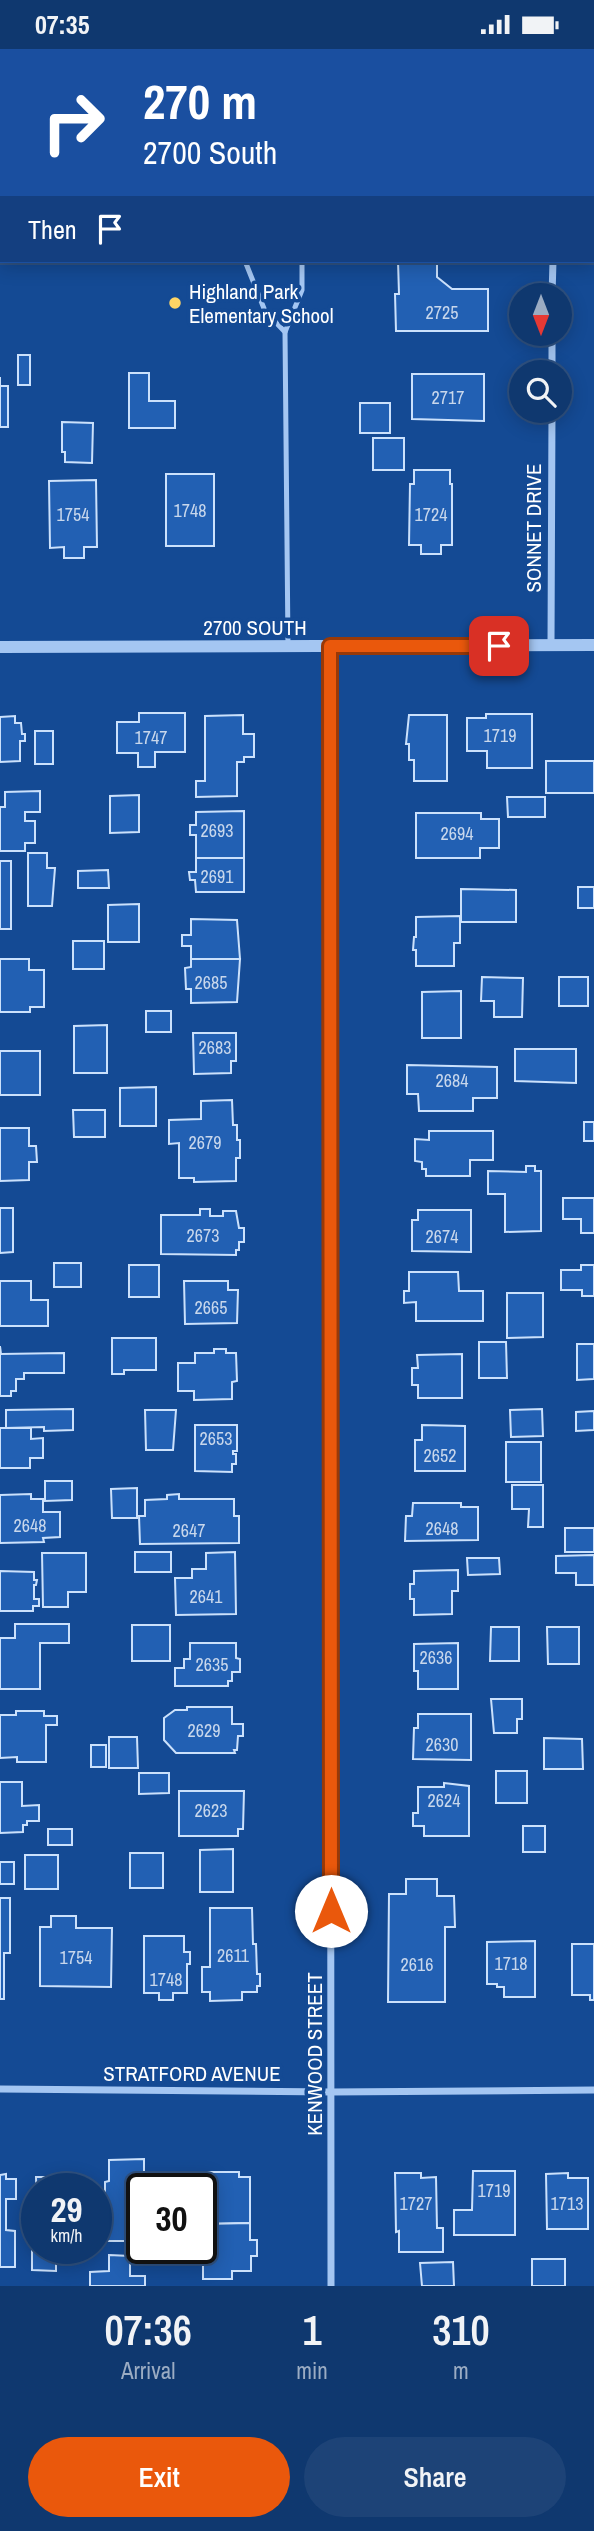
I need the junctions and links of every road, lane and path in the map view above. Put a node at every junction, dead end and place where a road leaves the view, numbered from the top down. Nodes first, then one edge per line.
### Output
1 (246, 263) edge
2 (302, 263) edge
3 (553, 263) edge
4 (552, 283) edge
5 (285, 332) junction
6 (552, 423) edge
7 (551, 645) junction
8 (594, 645) edge
9 (288, 646) junction
10 (330, 646) junction
11 (0, 647) edge
12 (0, 2089) edge
13 (594, 2090) edge
14 (331, 2092) junction
15 (331, 2286) edge

1 - 5 lane
2 - 5 lane
3 - 4 street
5 - 9 lane
6 - 7 street, SONNET DRIVE
7 - 8 street, 2700 SOUTH
7 - 10 street, 2700 SOUTH
9 - 10 street, 2700 SOUTH
9 - 11 street, 2700 SOUTH
10 - 14 street, KENWOOD STREET
12 - 14 street, STRATFORD AVENUE
13 - 14 street, STRATFORD AVENUE
14 - 15 street, KENWOOD STREET

